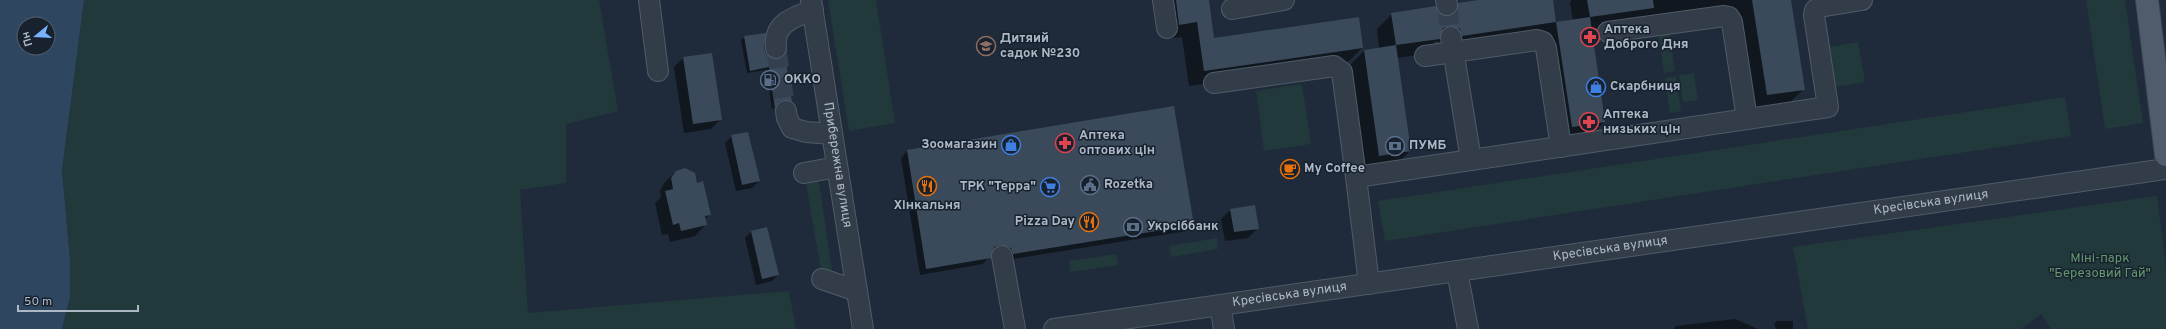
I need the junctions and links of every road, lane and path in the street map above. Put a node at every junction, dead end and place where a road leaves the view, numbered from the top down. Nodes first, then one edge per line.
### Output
1 (649, 0) edge
2 (1163, 0) edge
3 (1281, 0) edge
4 (1284, 0) edge
5 (1862, 0) edge
6 (2147, 0) edge
7 (812, 5) edge
8 (1232, 9) dead end
9 (1167, 28) dead end
10 (1608, 32) dead end
11 (1452, 45) junction
12 (776, 48) tunnel mouth
13 (1425, 56) dead end
14 (658, 71) dead end
15 (1214, 83) dead end
16 (786, 111) tunnel mouth
17 (1747, 119) junction
18 (832, 134) junction
19 (1561, 147) junction
20 (2166, 155) edge
21 (1471, 160) junction
22 (837, 166) junction
23 (2166, 169) edge
24 (804, 173) dead end
25 (1356, 177) junction
26 (1002, 256) dead end
27 (1457, 271) junction
28 (822, 279) dead end
29 (1369, 284) junction
30 (857, 291) junction
31 (1220, 305) junction
32 (863, 329) edge
33 (1015, 329) edge
34 (1054, 329) edge
35 (1224, 329) edge
36 (1468, 329) edge

1 - 14 street
2 - 9 street
3 - 4 street
3 - 8 street
5 - 17 street
6 - 20 main road
7 - 12 street
7 - 18 street, Прибережна вулиця
10 - 17 street
11 - 13 street
11 - 19 street
11 - 21 street
15 - 25 street
16 - 18 street
17 - 19 street
18 - 22 street, Прибережна вулиця
19 - 21 street
21 - 25 street
22 - 24 street
22 - 30 street, Прибережна вулиця
23 - 27 street, Кресівська вулиця
25 - 29 street
26 - 33 street
27 - 29 street, Кресівська вулиця
27 - 36 street
28 - 30 street
29 - 31 street, Кресівська вулиця
30 - 32 street, Прибережна вулиця
31 - 34 street, Кресівська вулиця
31 - 35 street

